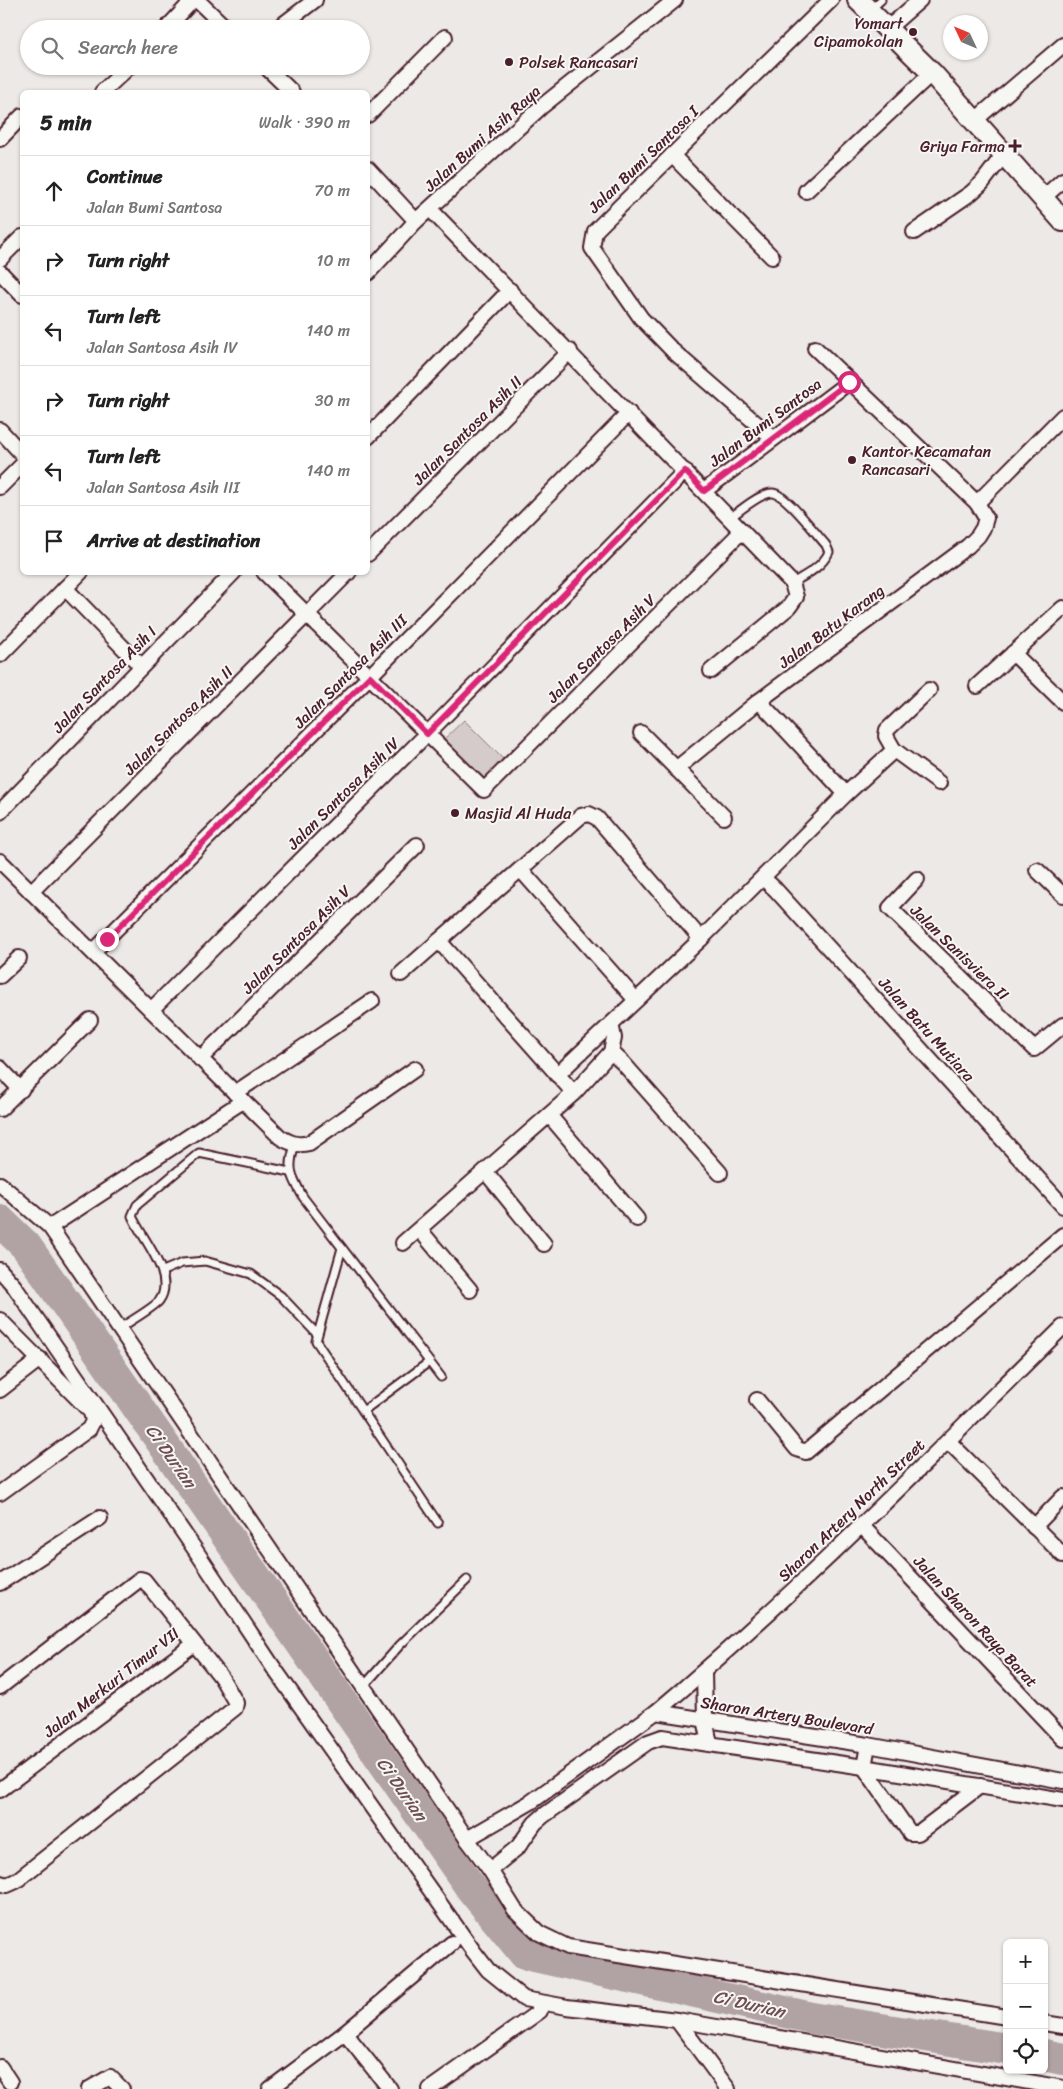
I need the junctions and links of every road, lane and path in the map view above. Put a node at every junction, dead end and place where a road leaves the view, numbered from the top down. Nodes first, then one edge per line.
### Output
1 (195, 0) edge
2 (315, 0) edge
3 (675, 0) edge
4 (831, 0) edge
5 (920, 0) edge
6 (869, 4) edge
7 (175, 20) edge
8 (216, 20) edge
9 (289, 20) edge
10 (887, 29) junction
11 (445, 37) dead end
12 (1063, 45) edge
13 (932, 73) junction
14 (120, 75) edge
15 (274, 75) edge
16 (104, 90) edge
17 (290, 90) edge
18 (370, 113) edge
19 (20, 118) edge
20 (974, 121) junction
21 (0, 138) edge
22 (1004, 154) junction
23 (672, 155) junction
24 (370, 171) edge
25 (1063, 180) edge
26 (806, 190) dead end
27 (1043, 198) junction
28 (430, 209) junction
29 (416, 221) junction
30 (1063, 221) edge
31 (914, 232) dead end
32 (20, 239) edge
33 (772, 257) dead end
34 (0, 259) edge
35 (370, 271) edge
36 (0, 272) edge
37 (510, 290) junction
38 (20, 293) edge
39 (815, 348) dead end
40 (570, 351) junction
41 (849, 382) junction
42 (629, 413) junction
43 (1063, 416) edge
44 (0, 430) edge
45 (370, 435) edge
46 (773, 438) junction
47 (20, 452) edge
48 (20, 466) edge
49 (685, 471) junction
50 (0, 487) edge
51 (704, 491) junction
52 (977, 503) junction
53 (730, 518) junction
54 (742, 531) junction
55 (370, 552) edge
56 (78, 575) edge
57 (231, 575) edge
58 (267, 575) edge
59 (346, 575) edge
60 (792, 583) junction
61 (65, 588) junction
62 (1063, 608) edge
63 (308, 614) junction
64 (1013, 653) junction
65 (0, 655) edge
66 (141, 666) junction
67 (711, 671) dead end
68 (370, 676) junction
69 (977, 686) dead end
70 (929, 690) dead end
71 (759, 701) junction
72 (1063, 702) edge
73 (641, 733) dead end
74 (427, 734) junction
75 (894, 750) junction
76 (676, 769) junction
77 (938, 783) dead end
78 (846, 794) junction
79 (0, 812) edge
80 (724, 816) dead end
81 (417, 845) dead end
82 (0, 861) edge
83 (521, 870) junction
84 (1037, 870) dead end
85 (763, 878) junction
86 (917, 880) dead end
87 (32, 892) junction
88 (1063, 895) edge
89 (701, 939) junction
90 (440, 941) junction
91 (93, 952) junction
92 (19, 958) dead end
93 (401, 974) dead end
94 (0, 976) edge
95 (636, 1000) junction
96 (372, 1001) dead end
97 (151, 1010) junction
98 (90, 1020) dead end
99 (612, 1024) junction
100 (1063, 1025) edge
101 (611, 1052) junction
102 (200, 1059) junction
103 (0, 1068) edge
104 (415, 1068) dead end
105 (557, 1075) junction
106 (21, 1090) junction
107 (574, 1093) junction
108 (239, 1097) junction
109 (0, 1109) edge
110 (549, 1115) junction
111 (295, 1145) junction
112 (485, 1171) junction
113 (290, 1172) junction
114 (720, 1173) dead end
115 (0, 1184) edge
116 (1063, 1206) edge
117 (637, 1219) dead end
118 (50, 1227) junction
119 (420, 1230) junction
120 (1063, 1235) edge
121 (403, 1243) dead end
122 (544, 1244) dead end
123 (342, 1248) junction
124 (0, 1270) edge
125 (163, 1271) junction
126 (470, 1290) dead end
127 (0, 1320) edge
128 (1063, 1327) edge
129 (120, 1328) junction
130 (316, 1333) junction
131 (40, 1359) junction
132 (429, 1362) junction
133 (441, 1377) dead end
134 (0, 1390) edge
135 (757, 1400) dead end
136 (363, 1411) junction
137 (948, 1441) junction
138 (0, 1494) edge
139 (1063, 1497) edge
140 (100, 1518) dead end
141 (438, 1523) dead end
142 (862, 1526) junction
143 (1034, 1527) junction
144 (1063, 1555) edge
145 (467, 1580) dead end
146 (0, 1583) edge
147 (194, 1644) junction
148 (704, 1672) junction
149 (0, 1687) edge
150 (363, 1687) junction
151 (656, 1712) junction
152 (705, 1720) junction
153 (1063, 1739) edge
154 (710, 1744) junction
155 (868, 1745) junction
156 (864, 1767) junction
157 (572, 1774) junction
158 (1063, 1781) edge
159 (980, 1786) junction
160 (0, 1790) edge
161 (582, 1790) junction
162 (1063, 1800) edge
163 (525, 1805) junction
164 (539, 1820) junction
165 (467, 1839) junction
166 (490, 1870) junction
167 (0, 1883) edge
168 (452, 1943) dead end
169 (540, 2011) dead end
170 (1003, 2016) edge
171 (677, 2020) junction
172 (1048, 2024) edge
173 (1063, 2026) edge
174 (345, 2033) junction
175 (0, 2067) edge
176 (10, 2082) dead end
177 (1063, 2088) edge
178 (89, 2089) edge
179 (122, 2089) edge
180 (270, 2089) edge
181 (390, 2089) edge
182 (430, 2089) edge
183 (728, 2089) edge

1 - 7 street
1 - 8 street
2 - 9 street
3 - 28 street, Jalan Bumi Asih Raya
4 - 23 street, Jalan Bumi Santosa I
5 - 10 street
6 - 10 street
10 - 13 street
11 - 18 street
12 - 20 street
13 - 20 street
13 - 26 street
14 - 16 street
15 - 17 street
19 - 21 street
20 - 22 street
22 - 27 street
22 - 31 street
23 - 33 street
23 - 46 street, Jalan Bumi Santosa I
24 - 29 street
25 - 27 street
27 - 30 street
28 - 29 street, Jalan Bumi Asih Raya
28 - 37 street
29 - 35 street, Jalan Bumi Asih Raya
32 - 34 street
36 - 38 street
37 - 40 street
37 - 45 street
39 - 41 street
40 - 42 street
40 - 55 street, Jalan Santosa Asih II
41 - 46 street, Jalan Bumi Santosa
41 - 52 street
42 - 49 street
42 - 68 street, Jalan Santosa Asih III
43 - 52 street
44 - 47 street
46 - 51 street, Jalan Bumi Santosa
48 - 50 street
49 - 51 street
49 - 74 street, Jalan Santosa Asih IV
51 - 53 street
52 - 71 street, Jalan Batu Karang
53 - 54 street
53 - 60 lane
54 - 60 street
54 - 74 street, Jalan Santosa Asih V
56 - 61 street
57 - 66 street, Jalan Santosa Asih I
58 - 63 street
59 - 63 street, Jalan Santosa Asih II
60 - 67 street
61 - 65 street
61 - 66 street
62 - 64 street
63 - 68 street
63 - 87 street, Jalan Santosa Asih II
64 - 69 street
64 - 72 street
66 - 79 street, Jalan Santosa Asih I
68 - 74 street
68 - 91 street, Jalan Santosa Asih III
70 - 75 street
71 - 76 street, Jalan Batu Karang
71 - 78 street
73 - 76 street
74 - 97 street, Jalan Santosa Asih IV
75 - 77 street
75 - 78 street
76 - 80 street
78 - 85 street
81 - 102 street, Jalan Santosa Asih V
82 - 87 street
83 - 89 street
83 - 90 street
83 - 95 street
84 - 88 street
85 - 89 street
85 - 116 street, Jalan Batu Mutiara
86 - 100 street, Jalan Sanisviera II
87 - 91 street
89 - 95 street
90 - 93 street
90 - 105 street
91 - 97 street
92 - 94 street
95 - 99 street
96 - 108 street
97 - 102 street
98 - 106 street
99 - 101 street
99 - 105 street
101 - 107 street
101 - 114 street
102 - 108 street
103 - 106 street
104 - 111 street
105 - 107 street
106 - 109 street
107 - 110 street
108 - 111 street
108 - 118 street
110 - 112 street
110 - 117 street
111 - 113 lane
112 - 119 street
112 - 122 street
113 - 123 lane
113 - 125 lane
115 - 118 street
118 - 129 street
119 - 121 street
119 - 126 street
120 - 135 street
123 - 130 lane
123 - 132 lane
124 - 171 street
125 - 129 lane
125 - 130 lane
127 - 131 street
128 - 137 street, Sharon Artery North Street
129 - 150 street
130 - 136 lane
131 - 134 street
131 - 138 street
132 - 133 lane
132 - 136 lane
136 - 141 lane
137 - 142 street, Sharon Artery North Street
137 - 143 street
139 - 143 street
140 - 146 street
142 - 148 street, Sharon Artery North Street
142 - 153 street, Jalan Sharon Raya Barat
143 - 144 street
145 - 150 lane
147 - 149 street, Jalan Merkuri Timur VII
147 - 160 street, Jalan Merkuri Timur VII
147 - 167 street
148 - 151 street, Sharon Artery North Street
148 - 152 street
150 - 165 street
151 - 152 street, Sharon Artery Boulevard
151 - 157 street
152 - 154 street
152 - 155 street, Sharon Artery Boulevard
154 - 156 street
154 - 161 street
155 - 156 street
155 - 158 street, Sharon Artery Boulevard
156 - 159 street
156 - 159 street
157 - 161 street
157 - 163 street
159 - 162 street
161 - 164 street
163 - 164 street
163 - 165 street
164 - 166 street
165 - 166 street
166 - 170 street
168 - 174 street
169 - 182 street
171 - 177 street
171 - 183 street
172 - 173 street
174 - 180 street
174 - 181 street
175 - 176 street
178 - 179 street

